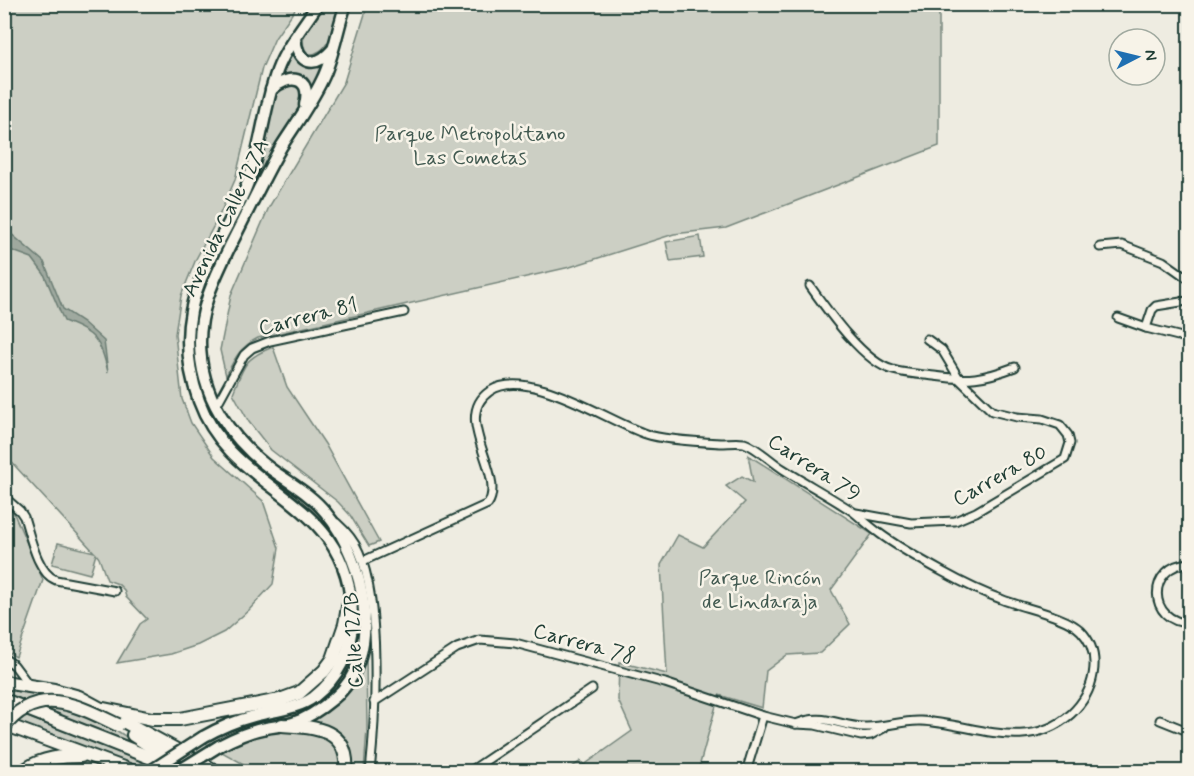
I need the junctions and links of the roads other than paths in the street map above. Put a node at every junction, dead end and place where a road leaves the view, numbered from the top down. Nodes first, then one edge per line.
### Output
1 (318, 4) edge
2 (346, 4) edge
3 (295, 38) junction
4 (332, 50) junction
5 (271, 90) junction
6 (303, 111) junction
7 (1100, 247) dead end
8 (1190, 280) edge
9 (810, 286) dead end
10 (1190, 298) edge
11 (404, 312) dead end
12 (1118, 318) dead end
13 (1146, 328) junction
14 (927, 339) dead end
15 (1190, 339) edge
16 (1015, 367) dead end
17 (960, 380) junction
18 (215, 406) junction
19 (4, 497) edge
20 (854, 513) junction
21 (331, 518) junction
22 (363, 561) junction
23 (1190, 562) edge
24 (115, 591) dead end
25 (350, 596) junction
26 (1190, 623) edge
27 (1080, 629) joint
28 (8, 660) edge
29 (4, 682) edge
30 (30, 686) junction
31 (592, 689) dead end
32 (4, 700) edge
33 (374, 702) junction
34 (104, 710) junction
35 (763, 716) junction
36 (1160, 720) dead end
37 (796, 724) junction
38 (282, 725) junction
39 (890, 725) junction
40 (4, 726) edge
41 (866, 728) junction
42 (1190, 732) edge
43 (866, 736) junction
44 (94, 757) junction
45 (25, 769) edge
46 (130, 771) edge
47 (149, 771) edge
48 (177, 771) edge
49 (189, 771) edge
50 (217, 771) edge
51 (346, 771) edge
52 (370, 771) edge
53 (469, 771) edge
54 (746, 771) edge

1 - 3 main road, Avenida Calle 127A
2 - 4 main road, Avenida Calle 127A
3 - 4 main road
3 - 5 main road, Avenida Calle 127A
4 - 6 main road, Avenida Calle 127A
5 - 6 main road
5 - 25 main road, Avenida Calle 127A
6 - 18 main road, Avenida Calle 127A
7 - 8 street
9 - 17 street
10 - 13 street
11 - 18 street, Carrera 81
12 - 13 street
13 - 15 street
14 - 17 street, Carrera 80
16 - 17 street
17 - 20 street, Carrera 80
18 - 21 main road, Avenida Calle 127A
19 - 24 street
20 - 22 street, Carrera 79
20 - 27 street, Carrera 79
21 - 22 street, Calle 127B
21 - 38 main road, Avenida Calle 127A
22 - 33 street, Calle 127B
23 - 26 street
25 - 34 highway
25 - 47 main road, Avenida Calle 127A, bridge
27 - 39 street, Carrera 78
28 - 29 street
28 - 30 street
29 - 30 highway
30 - 34 highway
31 - 53 street
32 - 49 highway
33 - 35 street, Carrera 78
33 - 52 street, Calle 127B
34 - 50 highway
35 - 37 street, Carrera 78
35 - 54 street
36 - 42 street
37 - 41 street, Carrera 78
37 - 43 street, Carrera 78
38 - 48 main road, Avenida Calle 127A, bridge
38 - 51 highway
39 - 41 street, Carrera 78
39 - 43 street, Carrera 78
40 - 44 highway
40 - 49 highway, bridge
41 - 43 street
44 - 45 highway
44 - 46 highway

